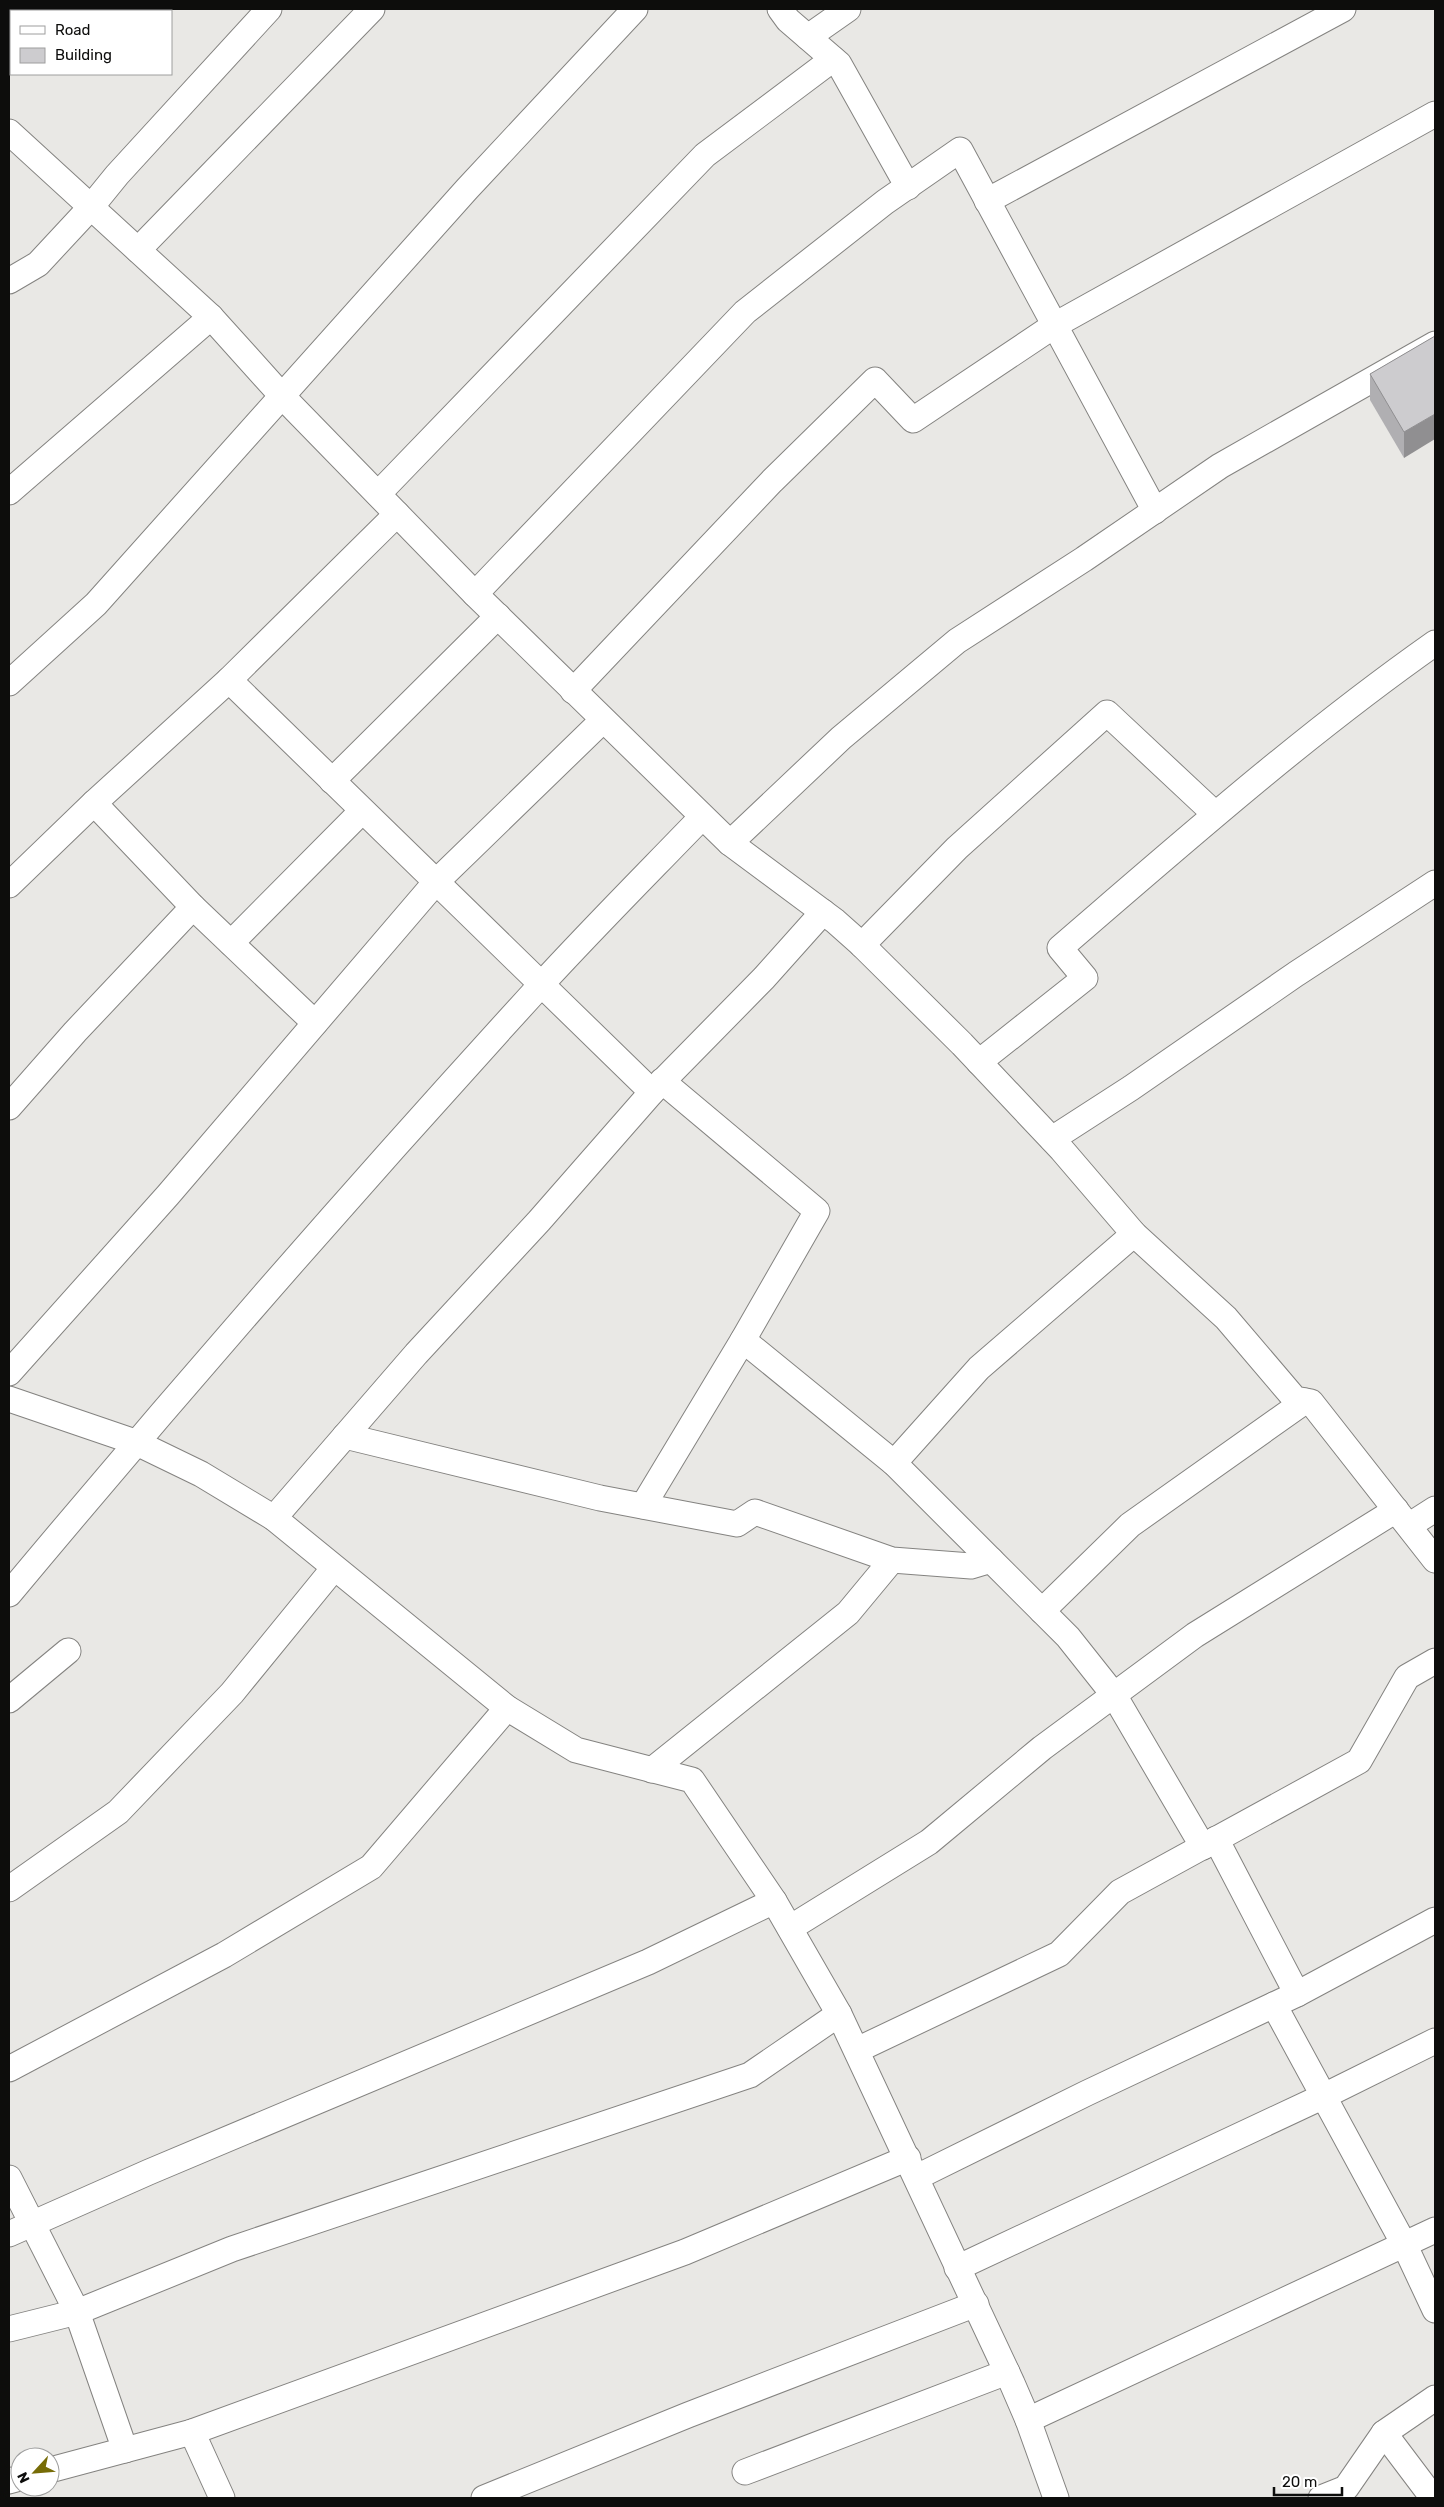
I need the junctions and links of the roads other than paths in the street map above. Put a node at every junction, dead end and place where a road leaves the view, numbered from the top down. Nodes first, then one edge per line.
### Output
1 (269, 9) edge
2 (372, 9) edge
3 (635, 9) edge
4 (780, 9) edge
5 (848, 9) edge
6 (1343, 9) edge
7 (808, 37) junction
8 (833, 59) junction
9 (1435, 114) edge
10 (9, 132) edge
11 (908, 187) junction
12 (987, 200) junction
13 (91, 207) junction
14 (138, 250) junction
15 (9, 281) edge
16 (211, 317) junction
17 (1055, 325) junction
18 (1435, 344) edge
19 (283, 397) junction
20 (9, 492) edge
21 (378, 494) junction
22 (1155, 511) junction
23 (397, 514) junction
24 (475, 594) junction
25 (498, 616) junction
26 (1435, 643) edge
27 (229, 680) junction
28 (9, 683) edge
29 (573, 691) junction
30 (603, 720) junction
31 (332, 781) junction
32 (94, 803) junction
33 (362, 811) junction
34 (1215, 814) junction
35 (702, 817) junction
36 (730, 843) junction
37 (435, 883) junction
38 (1435, 883) edge
39 (9, 885) edge
40 (193, 907) junction
41 (823, 912) junction
42 (231, 943) junction
43 (862, 945) junction
44 (541, 985) junction
45 (315, 1024) junction
46 (979, 1062) junction
47 (657, 1086) junction
48 (9, 1107) edge
49 (1052, 1139) junction
50 (1134, 1234) junction
51 (743, 1340) junction
52 (9, 1373) edge
53 (9, 1399) edge
54 (1305, 1401) junction
55 (345, 1436) junction
56 (135, 1442) junction
57 (894, 1463) junction
58 (643, 1506) junction
59 (1435, 1509) edge
60 (274, 1518) junction
61 (1403, 1518) junction
62 (892, 1560) junction
63 (991, 1560) junction
64 (1435, 1560) edge
65 (334, 1568) junction
66 (9, 1594) edge
67 (1042, 1611) junction
68 (68, 1651) dead end
69 (1435, 1661) edge
70 (1114, 1695) junction
71 (9, 1700) edge
72 (507, 1708) junction
73 (652, 1770) junction
74 (1210, 1843) junction
75 (9, 1889) edge
76 (774, 1901) junction
77 (1435, 1920) edge
78 (790, 1928) junction
79 (1297, 1994) junction
80 (1274, 2005) junction
81 (839, 2014) junction
82 (1435, 2040) edge
83 (857, 2050) junction
84 (9, 2069) edge
85 (1324, 2096) junction
86 (913, 2167) junction
87 (9, 2178) edge
88 (32, 2222) junction
89 (1435, 2230) edge
90 (9, 2234) edge
91 (1405, 2246) junction
92 (957, 2268) junction
93 (976, 2304) junction
94 (1435, 2310) edge
95 (77, 2312) junction
96 (9, 2329) edge
97 (1007, 2372) junction
98 (1435, 2398) edge
99 (1028, 2420) junction
100 (192, 2432) junction
101 (1384, 2433) junction
102 (125, 2450) junction
103 (60, 2467) edge
104 (745, 2472) dead end
105 (222, 2498) edge
106 (484, 2498) edge
107 (1056, 2498) edge
108 (1321, 2498) edge
109 (1432, 2498) edge

1 - 13 street
2 - 14 street
3 - 19 street
4 - 7 street
5 - 7 street
6 - 12 street
7 - 8 street
8 - 11 street
8 - 21 street
9 - 17 street
10 - 13 street
11 - 12 street
11 - 24 street
12 - 17 street
13 - 14 street
13 - 15 street
14 - 16 street
16 - 19 street
16 - 20 street
17 - 22 street
17 - 29 street
18 - 22 street
19 - 21 street
19 - 28 street
21 - 23 street
22 - 36 street
23 - 24 street
23 - 27 street
24 - 25 street
25 - 29 street
25 - 31 street
26 - 34 street
27 - 31 street
27 - 32 street
29 - 30 street
30 - 35 street
30 - 37 street
31 - 33 street
32 - 39 street
32 - 40 street
33 - 37 street
33 - 42 street
34 - 43 street
34 - 46 street
35 - 36 street
35 - 44 street
36 - 41 street
37 - 44 street
37 - 45 street
38 - 49 street
40 - 42 street
40 - 48 street
41 - 43 street
41 - 47 street
42 - 45 street
43 - 46 street
44 - 47 street
44 - 56 street
45 - 52 street
46 - 49 street
47 - 51 street
47 - 55 street
49 - 50 street
50 - 54 street
50 - 57 street
51 - 57 street
51 - 58 street
53 - 56 street
54 - 61 street
54 - 67 street
55 - 58 street
55 - 60 street
56 - 60 street
56 - 66 street
57 - 63 street
58 - 62 street
59 - 61 street
60 - 65 street
61 - 64 street
61 - 70 street
62 - 63 street
62 - 73 street
63 - 67 street
65 - 72 street
65 - 75 street
67 - 70 street
68 - 71 street
69 - 74 street
70 - 74 street
70 - 78 street
72 - 73 street
72 - 84 street
73 - 76 street
74 - 79 street
74 - 83 street
76 - 78 street
76 - 88 street
77 - 79 street
78 - 81 street
79 - 80 street
80 - 85 street
80 - 86 street
81 - 83 street
81 - 95 street
82 - 85 street
83 - 86 street
85 - 91 street
85 - 92 street
86 - 92 street
86 - 100 street
87 - 88 street
88 - 90 street
88 - 95 street
89 - 91 street
91 - 94 street
91 - 99 street
92 - 93 street
93 - 97 street
93 - 106 street
95 - 96 street
95 - 102 street
97 - 99 street
97 - 104 street
98 - 101 street
99 - 107 street
100 - 102 street
100 - 105 street
101 - 108 street
101 - 109 street
102 - 103 street

